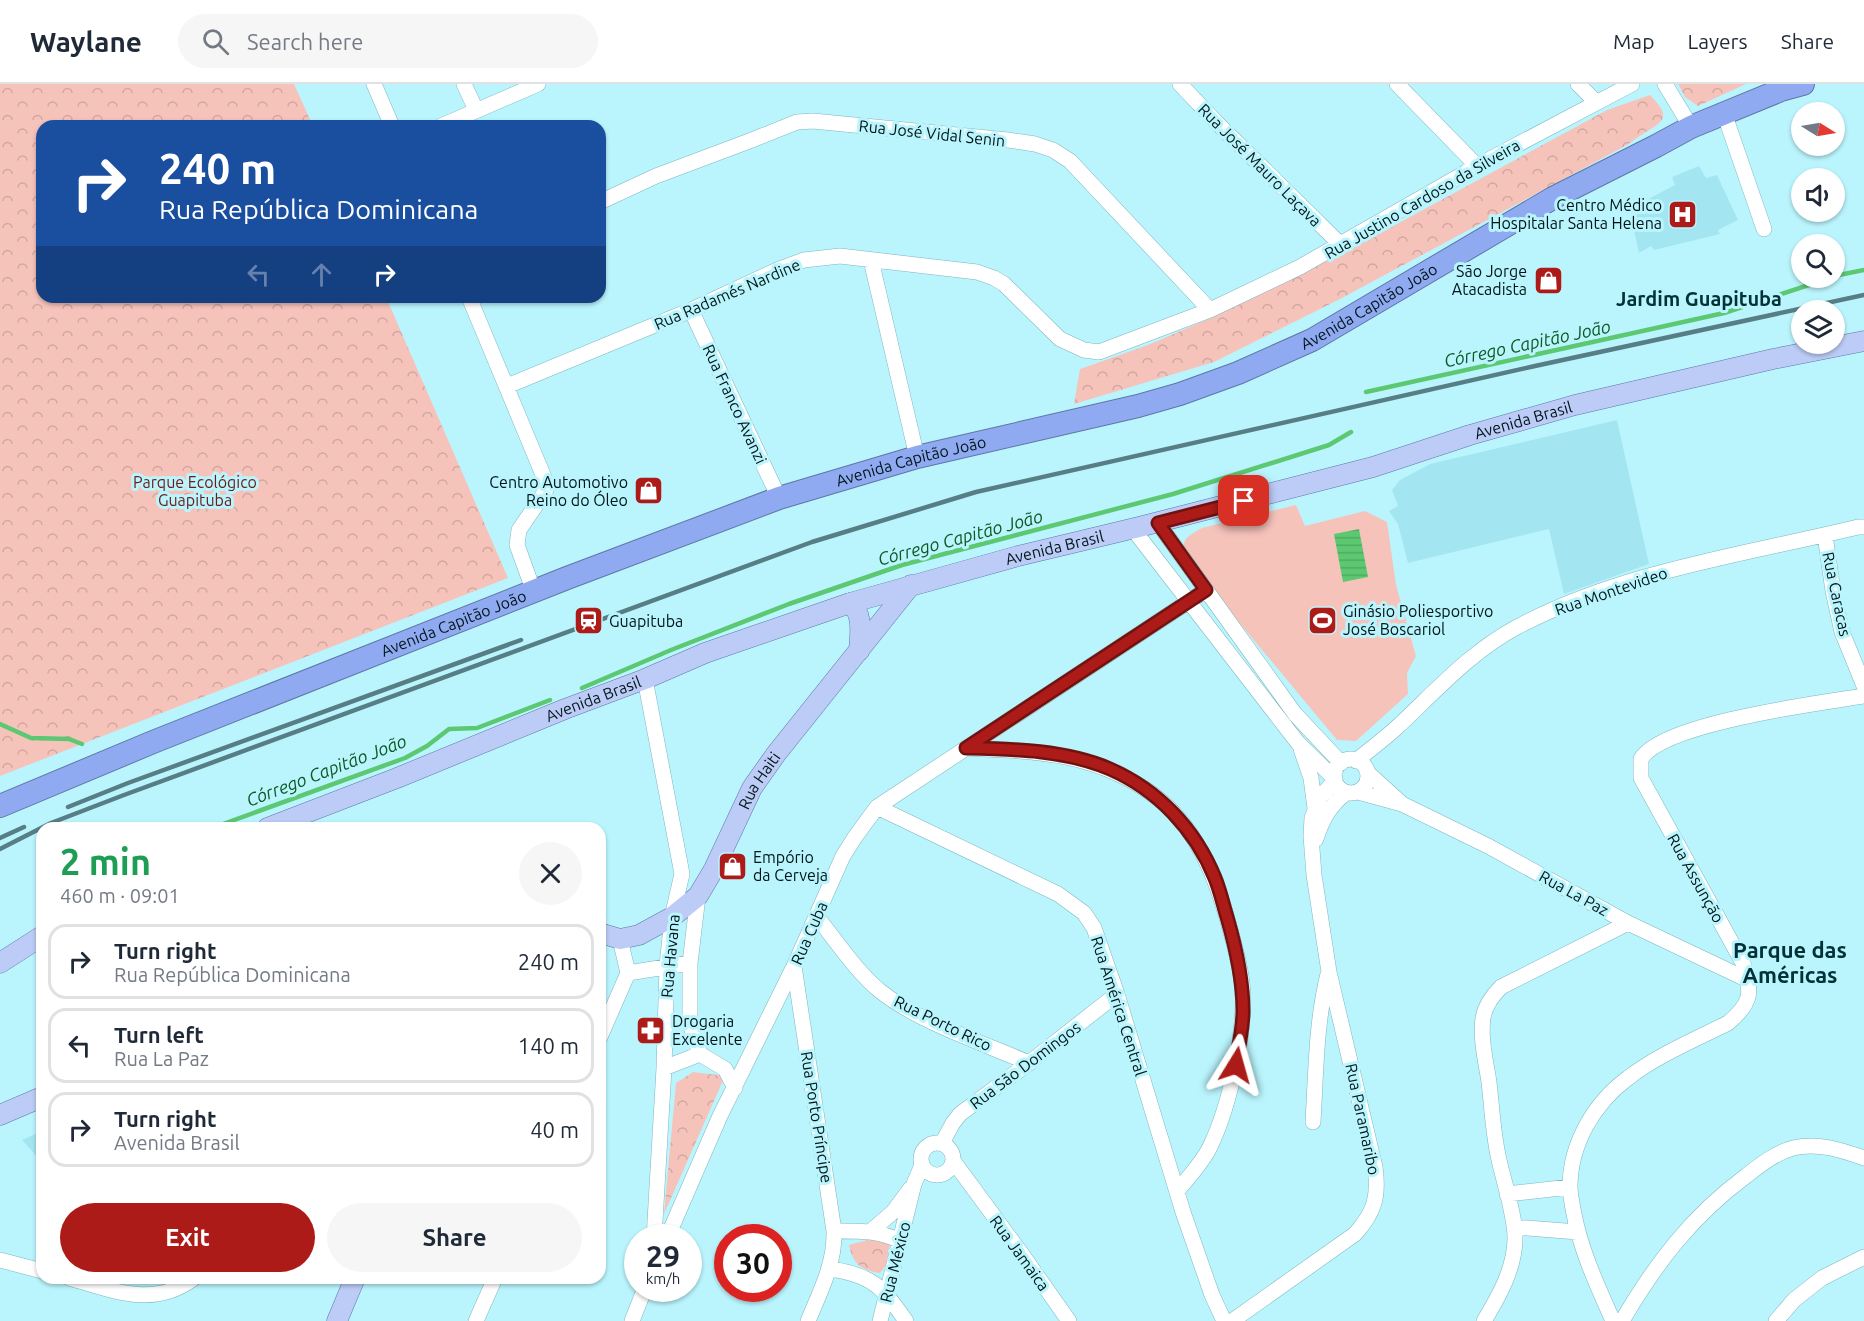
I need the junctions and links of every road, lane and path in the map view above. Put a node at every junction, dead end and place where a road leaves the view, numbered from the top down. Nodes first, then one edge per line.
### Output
1 (374, 84) edge
2 (464, 84) edge
3 (538, 84) edge
4 (1180, 84) edge
5 (1397, 84) edge
6 (1578, 84) edge
7 (1632, 84) edge
8 (1665, 84) edge
9 (1803, 84) edge
10 (1596, 102) junction
11 (476, 110) junction
12 (1724, 113) junction
13 (389, 120) edge
14 (454, 120) edge
15 (1691, 127) junction
16 (1477, 166) junction
17 (606, 199) edge
18 (1764, 229) dead end
19 (1341, 245) junction
20 (872, 260) junction
21 (472, 303) edge
22 (691, 310) junction
23 (1210, 310) junction
24 (1864, 341) edge
25 (507, 386) junction
26 (917, 457) junction
27 (779, 498) junction
28 (1158, 523) junction
29 (1864, 527) edge
30 (1133, 529) junction
31 (1825, 535) junction
32 (911, 585) junction
33 (1206, 590) junction
34 (534, 592) junction
35 (1189, 601) junction
36 (850, 603) junction
37 (859, 651) junction
38 (645, 679) junction
39 (1864, 686) edge
40 (1864, 696) edge
41 (1298, 743) junction
42 (966, 748) junction
43 (1358, 767) junction
44 (1335, 780) junction
45 (1352, 792) junction
46 (1402, 804) junction
47 (0, 806) edge
48 (877, 807) junction
49 (1315, 808) junction
50 (283, 822) edge
51 (1313, 850) junction
52 (698, 896) junction
53 (672, 917) junction
54 (817, 917) junction
55 (1628, 923) junction
56 (606, 935) edge
57 (621, 939) junction
58 (36, 940) edge
59 (0, 963) edge
60 (690, 963) junction
61 (667, 966) junction
62 (794, 966) junction
63 (1329, 972) junction
64 (628, 974) junction
65 (1748, 980) junction
66 (1117, 994) junction
67 (606, 1024) edge
68 (700, 1054) junction
69 (1029, 1063) junction
70 (747, 1064) junction
71 (664, 1068) junction
72 (725, 1069) junction
73 (735, 1088) junction
74 (36, 1100) edge
75 (0, 1115) edge
76 (1313, 1122) dead end
77 (942, 1143) junction
78 (1864, 1158) edge
79 (954, 1162) junction
80 (922, 1165) junction
81 (939, 1175) junction
82 (914, 1185) junction
83 (971, 1185) junction
84 (1569, 1188) junction
85 (1177, 1191) junction
86 (1507, 1194) junction
87 (910, 1204) junction
88 (655, 1224) edge
89 (673, 1224) edge
90 (1514, 1227) junction
91 (834, 1231) junction
92 (871, 1231) junction
93 (1578, 1232) junction
94 (900, 1241) junction
95 (1864, 1257) edge
96 (0, 1260) edge
97 (36, 1269) edge
98 (830, 1269) junction
99 (92, 1284) edge
100 (186, 1284) edge
101 (352, 1284) edge
102 (492, 1284) edge
103 (888, 1295) junction
104 (639, 1302) edge
105 (337, 1321) edge
106 (476, 1321) edge
107 (632, 1321) edge
108 (808, 1321) edge
109 (880, 1321) edge
110 (906, 1321) edge
111 (1069, 1321) edge
112 (1224, 1321) edge
113 (1233, 1321) edge
114 (1484, 1321) edge
115 (1613, 1321) edge
116 (1622, 1321) edge
117 (1776, 1321) edge

1 - 13 street
2 - 11 street
3 - 11 street
4 - 19 street, Rua José Mauro Laçava
5 - 16 street
6 - 10 street
7 - 10 street, Rua Justino Cardoso da Silveira
8 - 15 street
9 - 12 highway, Avenida Capitão João
10 - 16 street, Rua Justino Cardoso da Silveira
11 - 14 street
12 - 15 highway, Avenida Capitão João
12 - 18 street
15 - 26 highway, Avenida Capitão João
16 - 19 street, Rua Justino Cardoso da Silveira
17 - 23 street, Rua José Vidal Senin
19 - 23 street, Rua Justino Cardoso da Silveira
20 - 22 street, Rua Radamés Nardine
20 - 23 street, Rua Radamés Nardine
20 - 26 street
21 - 25 street
22 - 25 street, Rua Radamés Nardine
22 - 27 street, Rua Franco Avanzi
24 - 28 main road, Avenida Brasil
25 - 34 street
26 - 27 highway, Avenida Capitão João
27 - 34 highway, Avenida Capitão João
28 - 30 main road, Avenida Brasil
28 - 33 street, Rua La Paz
29 - 31 street, Rua Montevideo
30 - 32 main road, Avenida Brasil
30 - 35 street
31 - 39 street, Rua Caracas
31 - 43 street, Rua Montevideo
32 - 36 main road, Avenida Brasil
32 - 37 main road, Rua Haiti
33 - 35 street
33 - 43 street, Rua La Paz
34 - 47 highway, Avenida Capitão João
35 - 41 street
35 - 42 street
36 - 37 main road
36 - 38 main road, Avenida Brasil
37 - 52 main road, Rua Haiti
38 - 50 main road, Avenida Brasil
38 - 53 street, Rua Havana
40 - 65 street, Rua Assunção
41 - 44 street
41 - 49 street
42 - 48 street
42 - 85 street
43 - 44 street, Rua Paramaribo
43 - 45 street, Rua Paramaribo
43 - 46 street, Rua La Paz
44 - 45 street
44 - 49 street, Rua Paramaribo
45 - 46 street, Rua La Paz
45 - 51 street, Rua Paramaribo
46 - 55 street, Rua La Paz
48 - 54 street, Rua Cuba
48 - 66 street, Rua América Central
49 - 51 street, Rua Paramaribo
51 - 63 street, Rua Paramaribo
52 - 53 main road, Rua Haiti
52 - 60 street, Rua Havana
53 - 57 main road, Rua Haiti
53 - 61 street, Rua Havana
54 - 62 street, Rua Cuba
54 - 69 street, Rua Porto Rico
55 - 65 street, Rua La Paz
55 - 86 street
56 - 57 main road
57 - 64 street
58 - 59 main road
60 - 61 street
60 - 68 street, Rua Havana
61 - 64 street
61 - 71 street, Rua Havana
62 - 70 street, Rua Cuba
62 - 91 street, Rua Porto Príncipe
63 - 76 street
63 - 113 street, Rua Paramaribo
64 - 67 street
65 - 84 street
66 - 69 street, Rua São Domingos
66 - 85 street, Rua América Central
68 - 71 street
68 - 72 street
69 - 77 street, Rua São Domingos
70 - 72 street
70 - 73 street, Rua Cuba
71 - 88 street, Rua Havana
72 - 73 street
73 - 89 street
74 - 75 main road
77 - 79 street
77 - 80 street
78 - 116 street
79 - 81 street
79 - 83 street, Rua Jamaica
80 - 81 street
80 - 82 street, Rua México
81 - 83 street
81 - 87 street, Rua México
82 - 87 street, Rua México
82 - 92 street
83 - 111 street, Rua Jamaica
84 - 86 street
84 - 93 street
85 - 112 street, Rua América Central
86 - 90 street
87 - 94 street, Rua México
90 - 93 street
90 - 114 street
91 - 92 street
91 - 98 street, Rua Porto Príncipe
92 - 94 street
93 - 115 street
94 - 103 street, Rua México
95 - 117 street
96 - 97 street
98 - 103 street
98 - 108 street
99 - 100 street
101 - 105 main road
102 - 106 street
103 - 109 street, Rua México
103 - 110 street
104 - 107 street

